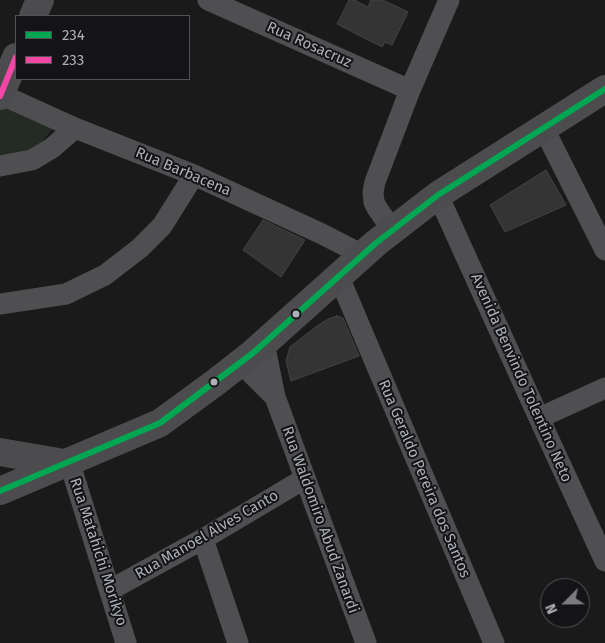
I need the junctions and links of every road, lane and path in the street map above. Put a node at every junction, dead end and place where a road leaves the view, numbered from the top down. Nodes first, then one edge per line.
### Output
1 (40, 0) edge
2 (208, 0) edge
3 (448, 0) edge
4 (33, 15) edge
5 (15, 59) edge
6 (605, 89) edge
7 (410, 90) junction
8 (0, 94) edge
9 (543, 127) junction
10 (75, 128) junction
11 (0, 166) edge
12 (194, 175) junction
13 (438, 195) junction
14 (392, 231) junction
15 (605, 250) edge
16 (363, 255) junction
17 (340, 277) junction
18 (315, 299) junction
19 (0, 304) edge
20 (355, 314) junction
21 (264, 343) junction
22 (241, 363) junction
23 (605, 388) edge
24 (275, 397) junction
25 (538, 418) junction
26 (0, 452) edge
27 (67, 462) junction
28 (304, 479) junction
29 (0, 492) edge
30 (203, 539) junction
31 (605, 561) edge
32 (110, 590) junction
33 (126, 643) edge
34 (238, 643) edge
35 (366, 643) edge
36 (494, 643) edge

1 - 4 main road
2 - 7 street, Rua Rosacruz
3 - 7 street
5 - 8 main road
6 - 9 main road
7 - 14 street
8 - 10 street, Rua Barbacena
9 - 13 main road
9 - 15 street
10 - 11 street
10 - 12 street, Rua Barbacena
12 - 16 street, Rua Barbacena
12 - 19 street
13 - 14 main road
13 - 25 street, Avenida Benvindo Tolentino Neto
14 - 16 main road
16 - 17 main road
17 - 18 main road
17 - 20 street, Rua Geraldo Pereira dos Santos
18 - 20 street
18 - 21 main road
20 - 36 street, Rua Geraldo Pereira dos Santos
21 - 22 main road
21 - 24 street, Rua Waldomiro Abud Zanardi
22 - 24 street, Rua Waldomiro Abud Zanardi
22 - 27 main road
23 - 25 street
24 - 28 street, Rua Waldomiro Abud Zanardi
25 - 31 street, Avenida Benvindo Tolentino Neto
26 - 27 main road
27 - 29 main road
27 - 32 street, Rua Matahichi Morikyo
28 - 30 street, Rua Manoel Alves Canto
28 - 35 street, Rua Waldomiro Abud Zanardi
30 - 32 street, Rua Manoel Alves Canto
30 - 34 street
32 - 33 street, Rua Matahichi Morikyo

